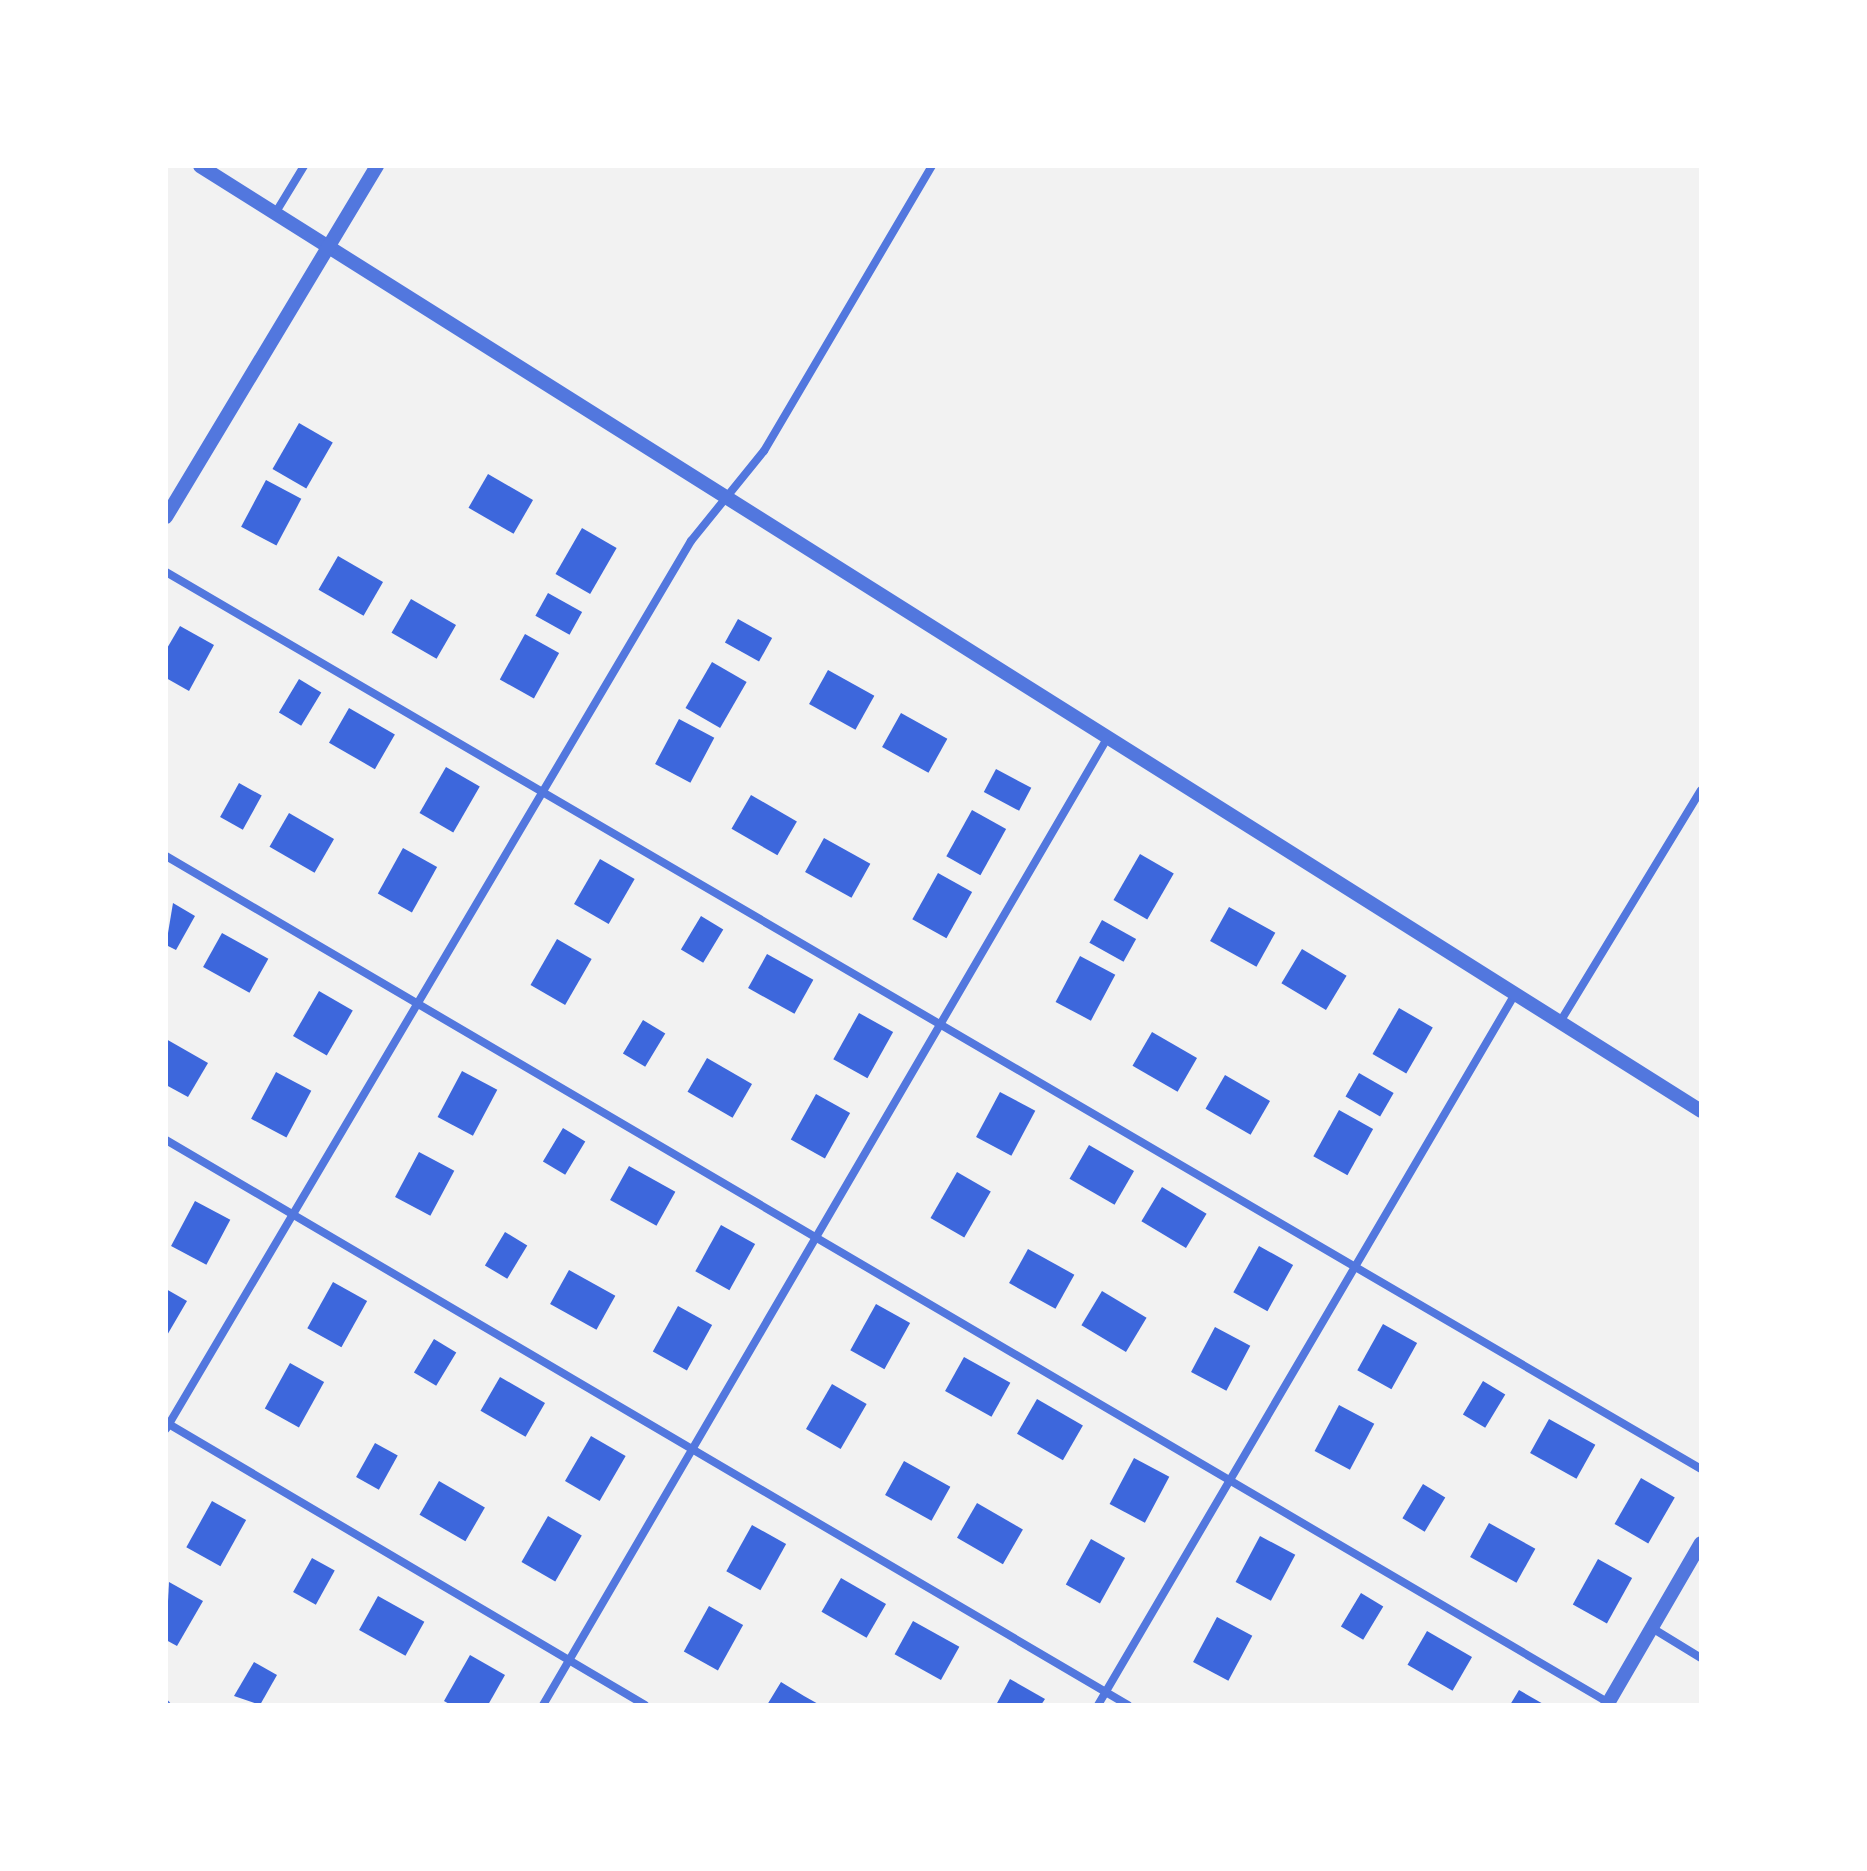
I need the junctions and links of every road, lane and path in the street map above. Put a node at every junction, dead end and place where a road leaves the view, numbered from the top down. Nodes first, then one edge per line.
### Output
1 (200, 166) edge
2 (304, 166) edge
3 (377, 166) edge
4 (932, 166) edge
5 (276, 212) junction
6 (329, 245) junction
7 (727, 496) junction
8 (166, 517) edge
9 (166, 572) edge
10 (1108, 737) junction
11 (1701, 790) edge
12 (542, 792) junction
13 (166, 856) edge
14 (1515, 994) junction
15 (418, 1004) junction
16 (1560, 1022) junction
17 (941, 1024) junction
18 (1701, 1111) edge
19 (166, 1140) edge
20 (293, 1214) junction
21 (816, 1238) junction
22 (1356, 1267) junction
23 (167, 1425) edge
24 (692, 1450) junction
25 (1701, 1469) edge
26 (1230, 1481) junction
27 (1701, 1543) edge
28 (1652, 1628) junction
29 (1701, 1658) edge
30 (570, 1660) junction
31 (1106, 1692) junction
32 (1608, 1704) edge
33 (543, 1705) edge
34 (645, 1705) edge
35 (1098, 1705) edge
36 (1128, 1705) edge

1 - 5 street
2 - 5 street
3 - 6 street
4 - 7 street
5 - 6 street
6 - 7 street
6 - 8 street
7 - 10 street
7 - 12 street
9 - 12 street
10 - 14 street
10 - 17 street
11 - 16 street
12 - 15 street
12 - 17 street
13 - 15 street
14 - 16 street
14 - 22 street
15 - 20 street
15 - 21 street
16 - 18 street
17 - 21 street
17 - 22 street
19 - 20 street
20 - 23 street
20 - 24 street
21 - 24 street
21 - 26 street
22 - 25 street
22 - 26 street
23 - 30 street
24 - 30 street
24 - 31 street
26 - 31 street
26 - 32 street
27 - 28 street
28 - 29 street
28 - 32 street
30 - 33 street
30 - 34 street
31 - 35 street
31 - 36 street

